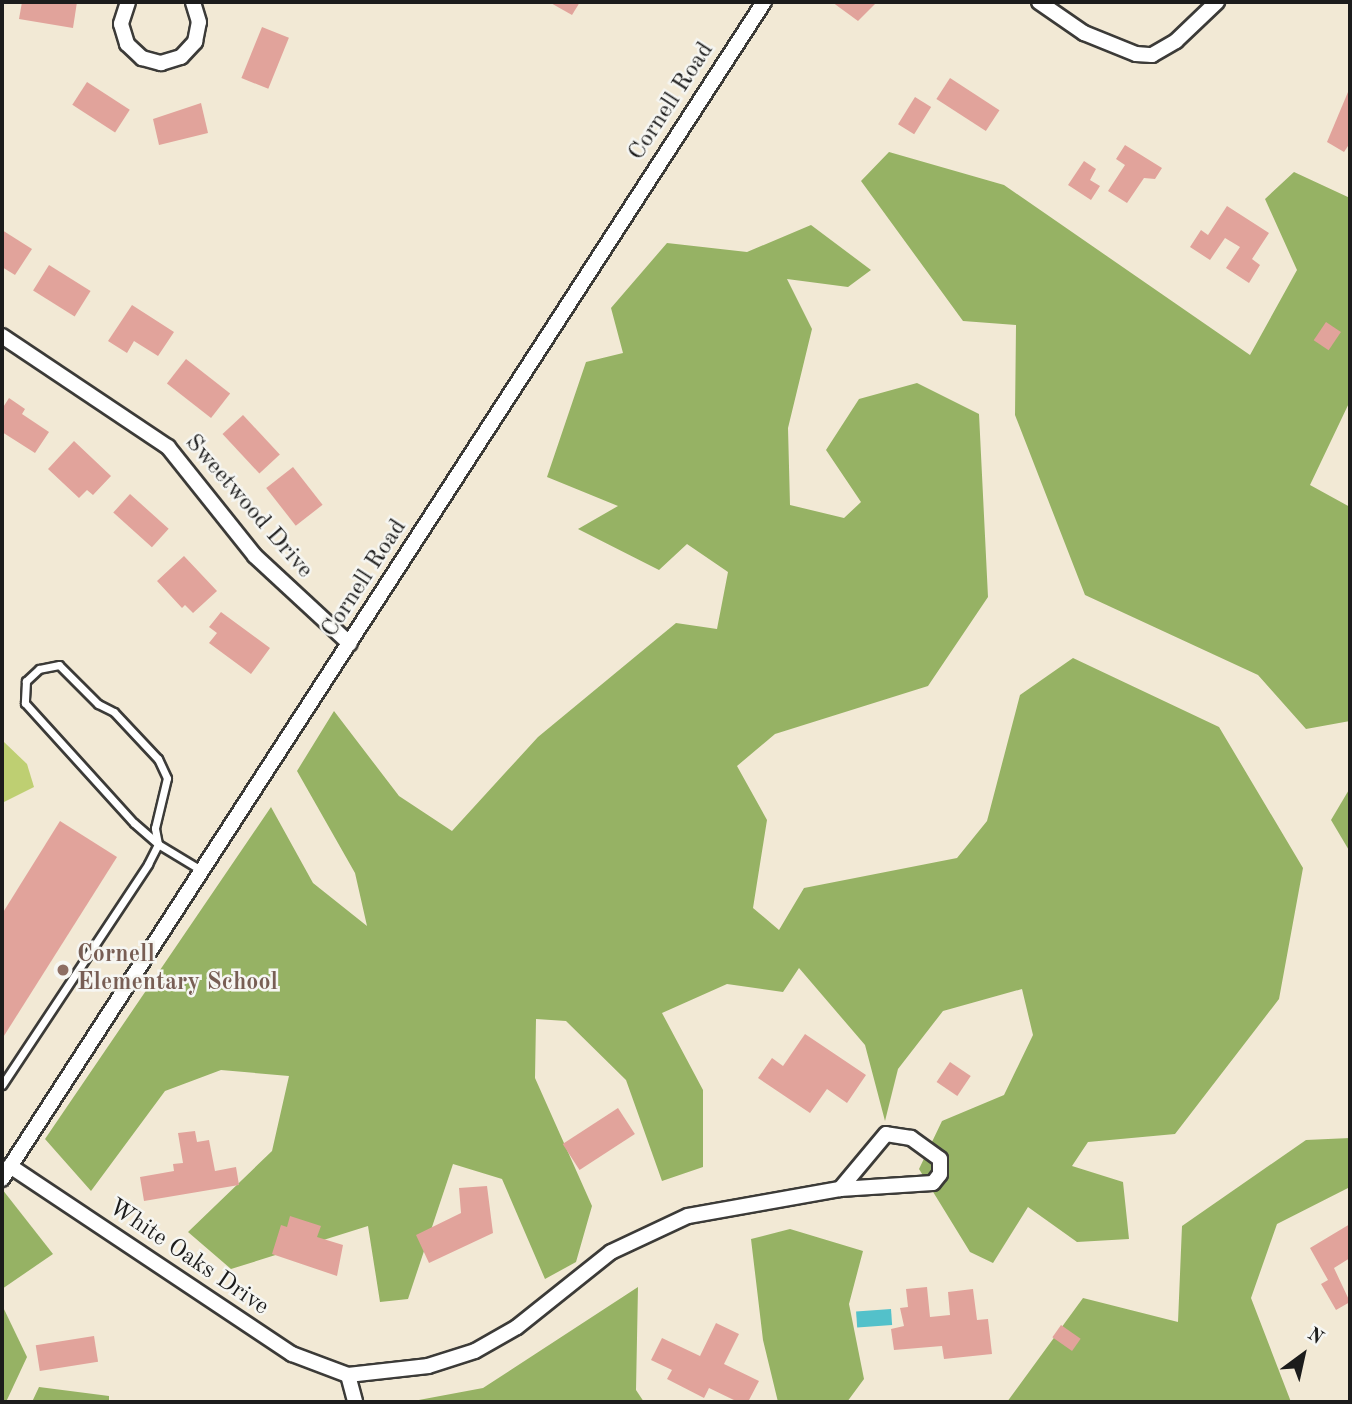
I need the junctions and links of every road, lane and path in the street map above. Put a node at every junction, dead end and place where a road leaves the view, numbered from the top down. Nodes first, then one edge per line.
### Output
1 (128, 2) edge
2 (193, 2) edge
3 (764, 2) edge
4 (1039, 2) edge
5 (1217, 2) edge
6 (2, 336) edge
7 (350, 644) junction
8 (158, 844) junction
9 (201, 870) junction
10 (2, 1085) edge
11 (6, 1172) edge
12 (840, 1189) junction
13 (348, 1375) junction
14 (355, 1402) edge

1 - 2 street
3 - 7 street, Cornell Road
4 - 5 street
6 - 7 street, Sweetwood Drive
7 - 9 street, Cornell Road
8 - 8 lane
8 - 9 lane
8 - 10 lane
9 - 11 street, Cornell Road
11 - 13 street, White Oaks Drive
12 - 12 street
12 - 13 street
13 - 14 street

